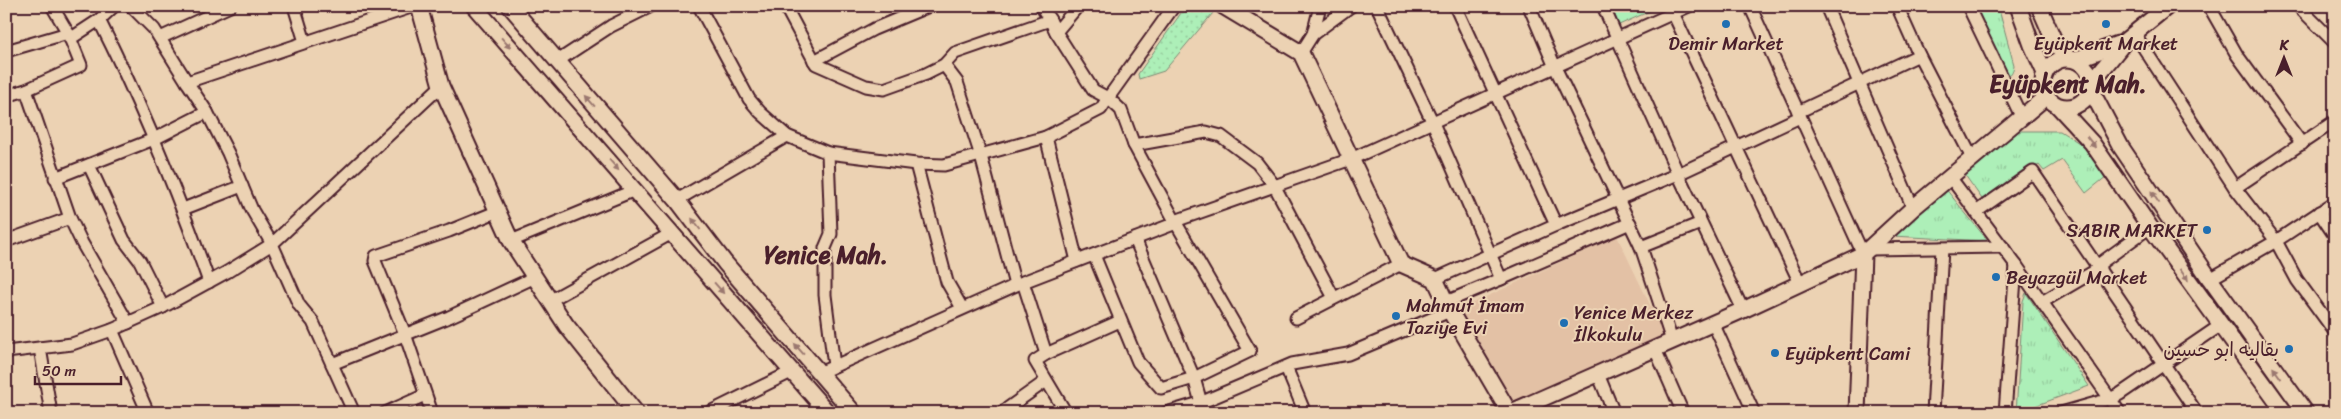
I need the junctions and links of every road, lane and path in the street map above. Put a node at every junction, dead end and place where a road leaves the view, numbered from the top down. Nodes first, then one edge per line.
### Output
1 (52, 6) edge
2 (114, 6) edge
3 (131, 6) edge
4 (230, 6) edge
5 (294, 6) edge
6 (414, 6) edge
7 (418, 6) edge
8 (474, 6) edge
9 (510, 6) edge
10 (651, 6) edge
11 (699, 6) edge
12 (785, 6) edge
13 (929, 6) edge
14 (1041, 6) edge
15 (1078, 6) edge
16 (1174, 6) edge
17 (1223, 6) edge
18 (1320, 6) edge
19 (1351, 6) edge
20 (1377, 6) edge
21 (1455, 6) edge
22 (1529, 6) edge
23 (1603, 6) edge
24 (1750, 6) edge
25 (1826, 6) edge
26 (1897, 6) edge
27 (1968, 6) edge
28 (2018, 6) edge
29 (2039, 6) edge
30 (2168, 6) edge
31 (2209, 6) edge
32 (2298, 6) edge
33 (1682, 9) edge
34 (99, 20) junction
35 (1050, 20) junction
36 (1056, 32) junction
37 (1313, 34) junction
38 (69, 36) junction
39 (2130, 37) junction
40 (160, 38) junction
41 (1617, 38) junction
42 (2333, 39) edge
43 (304, 42) junction
44 (6, 51) edge
45 (1301, 53) junction
46 (1919, 55) junction
47 (2072, 60) junction
48 (814, 61) junction
49 (556, 62) junction
50 (944, 65) junction
51 (1555, 67) junction
52 (2045, 74) junction
53 (187, 82) junction
54 (1860, 82) junction
55 (441, 86) junction
56 (2091, 86) junction
57 (26, 90) junction
58 (1495, 95) junction
59 (6, 96) edge
60 (1108, 98) junction
61 (2052, 101) junction
62 (206, 112) junction
63 (1799, 115) junction
64 (2021, 116) junction
65 (2335, 121) edge
66 (1433, 123) junction
67 (787, 136) junction
68 (1046, 137) junction
69 (154, 139) junction
70 (2302, 144) junction
71 (1134, 145) junction
72 (1736, 148) junction
73 (828, 153) junction
74 (981, 156) junction
75 (1972, 158) junction
76 (1351, 159) junction
77 (916, 164) junction
78 (89, 165) junction
79 (1678, 174) junction
80 (1950, 177) junction
81 (55, 178) junction
82 (1274, 185) junction
83 (242, 186) junction
84 (2235, 188) junction
85 (635, 190) junction
86 (1619, 198) junction
87 (677, 200) junction
88 (2335, 202) edge
89 (1913, 208) junction
90 (183, 209) junction
91 (496, 212) junction
92 (1976, 212) junction
93 (2319, 212) junction
94 (70, 218) junction
95 (1175, 222) junction
96 (1630, 223) junction
97 (1701, 223) junction
98 (1556, 225) junction
99 (2150, 228) junction
100 (672, 233) junction
101 (2335, 236) edge
102 (1135, 239) junction
103 (6, 241) edge
104 (511, 241) junction
105 (2276, 241) junction
106 (272, 244) junction
107 (1641, 247) junction
108 (2003, 247) junction
109 (1942, 248) junction
110 (1866, 251) junction
111 (1094, 255) junction
112 (1490, 256) junction
113 (1077, 261) junction
114 (1401, 264) junction
115 (2016, 265) junction
116 (2099, 266) junction
117 (533, 278) junction
118 (1436, 279) junction
119 (1502, 279) junction
120 (2210, 279) junction
121 (209, 282) junction
122 (1019, 283) junction
123 (1800, 283) junction
124 (1334, 298) junction
125 (549, 302) junction
126 (2042, 302) junction
127 (163, 307) junction
128 (1448, 307) junction
129 (962, 308) junction
130 (1743, 310) junction
131 (1296, 318) dead end
132 (1120, 321) junction
133 (128, 323) junction
134 (1713, 323) junction
135 (2221, 325) junction
136 (112, 330) junction
137 (2335, 332) edge
138 (405, 334) junction
139 (1672, 341) junction
140 (40, 348) junction
141 (1654, 349) junction
142 (6, 352) edge
143 (1046, 354) junction
144 (332, 364) junction
145 (2164, 364) junction
146 (834, 366) junction
147 (1286, 367) junction
148 (793, 371) junction
149 (820, 373) junction
150 (1598, 374) junction
151 (1194, 378) junction
152 (1046, 381) junction
153 (425, 395) junction
154 (2110, 399) junction
155 (1202, 408) edge
156 (722, 409) edge
157 (51, 413) edge
158 (148, 413) edge
159 (354, 413) edge
160 (385, 413) edge
161 (432, 413) edge
162 (636, 413) edge
163 (708, 413) edge
164 (828, 413) edge
165 (854, 413) edge
166 (1001, 413) edge
167 (1066, 413) edge
168 (1166, 413) edge
169 (1305, 413) edge
170 (1509, 413) edge
171 (1614, 413) edge
172 (1683, 413) edge
173 (1754, 413) edge
174 (1857, 413) edge
175 (1933, 413) edge
176 (2005, 413) edge
177 (2061, 413) edge
178 (2120, 413) edge
179 (2197, 413) edge
180 (2285, 413) edge
181 (2306, 413) edge

1 - 38 street
2 - 34 street
3 - 40 street
4 - 40 street
5 - 43 street
6 - 43 street
7 - 55 main road
8 -> 85 main road
9 - 49 main road
10 - 49 street
11 - 67 street
12 - 48 street
13 - 48 street
14 - 35 street
15 - 36 street
16 - 60 street
17 - 45 main road
18 - 37 street
19 - 37 street
20 - 66 street
21 - 58 street
22 - 51 street
23 - 41 street
24 - 63 street
25 - 54 street
26 - 46 street
27 - 64 street
28 - 52 main road
29 - 47 main road
30 - 39 main road
31 - 70 street
32 - 42 street
33 - 41 street
33 - 72 street
34 - 38 street
34 - 69 street
35 - 36 street
35 - 50 street
36 - 60 street
37 - 45 street
38 - 44 street
38 - 57 street
39 - 47 main road
39 - 56 main road
39 - 84 street
40 - 53 street
41 - 51 street
41 - 79 street
43 - 53 street
45 - 76 main road
46 - 54 street
46 - 75 street
47 - 52 main road
47 - 56 main road
48 - 50 street
87 -> 49 main road
50 - 74 street
51 - 58 street
51 - 86 street
52 - 61 main road
53 - 62 street
54 - 63 street
54 - 89 street
55 - 91 main road
55 - 106 street
56 - 61 main road
120 -> 56 main road
57 - 59 street
57 - 81 street
58 - 66 street
58 - 98 street
60 - 68 street
60 - 71 street
61 - 64 main road
61 -> 99 main road
62 - 69 street
62 - 83 street
63 - 72 street
63 - 110 street
64 - 75 main road
65 - 70 street
66 - 76 street
66 - 112 street
67 - 73 street
67 - 87 street
68 - 74 street
68 - 113 street
69 - 78 street
69 - 90 street
70 - 84 street
71 - 82 street
71 - 95 street
72 - 79 street
72 - 123 street
73 - 77 street
73 - 146 street
74 - 77 street
74 - 122 street
75 - 80 main road
76 - 82 street
76 - 114 main road
77 - 129 street
78 - 81 street
78 - 127 street
79 - 86 street
79 - 97 street
80 - 89 main road
80 - 92 street
81 - 94 street
82 - 95 street
82 - 124 street
83 - 90 street
83 - 106 street
84 - 105 street
85 - 100 main road
85 - 104 street
86 - 96 street
86 - 98 street
149 -> 87 main road
88 - 93 street
89 - 110 main road
90 - 121 street
91 - 104 main road
91 - 138 street
92 - 108 street
92 - 116 street
93 - 101 street
93 - 105 street
94 - 103 street
94 - 133 street
95 - 102 street
95 - 151 street
96 - 107 street
96 - 119 street
97 - 107 street
97 - 130 street
98 - 112 street
99 - 116 street
99 -> 135 main road
100 - 125 street
100 -> 148 main road
102 - 111 street
102 - 151 street
104 - 117 main road
105 - 120 street
105 - 137 street
106 - 121 street
106 - 144 street
107 - 139 street
108 - 109 street
108 - 115 street
109 - 110 street
109 - 175 street
110 - 123 main road
110 - 174 main road
111 - 113 street
111 - 132 street
112 - 118 street
112 - 119 street
113 - 122 street
114 - 118 main road
114 - 124 street
115 - 126 street
115 - 176 street
116 - 126 street
116 - 145 street
117 - 125 main road
117 - 138 street
118 - 128 main road
119 - 128 street
181 -> 120 main road
121 - 127 street
122 - 129 street
122 - 143 street
123 - 130 main road
124 - 131 street
125 - 162 main road
126 - 154 street
127 - 133 street
128 - 147 street
128 - 170 main road
129 - 146 street
130 - 134 main road
132 - 143 street
132 - 151 street
133 - 136 street
134 - 139 main road
134 - 173 street
135 - 145 street
135 - 180 main road
136 - 140 street
136 - 158 street
138 - 144 street
138 - 153 street
139 - 141 main road
140 - 142 street
140 - 157 street
141 - 150 main road
141 - 172 street
143 - 152 street
144 - 159 street
145 - 154 street
145 - 179 street
146 - 149 street
147 - 155 street
147 - 169 street
148 - 156 street
148 - 164 main road
149 - 165 main road
150 - 170 main road
150 - 171 street
151 - 155 street
152 - 166 street
152 - 167 street
153 - 160 street
153 - 161 street
154 - 177 street
154 - 178 street
155 - 168 street
156 - 163 street

